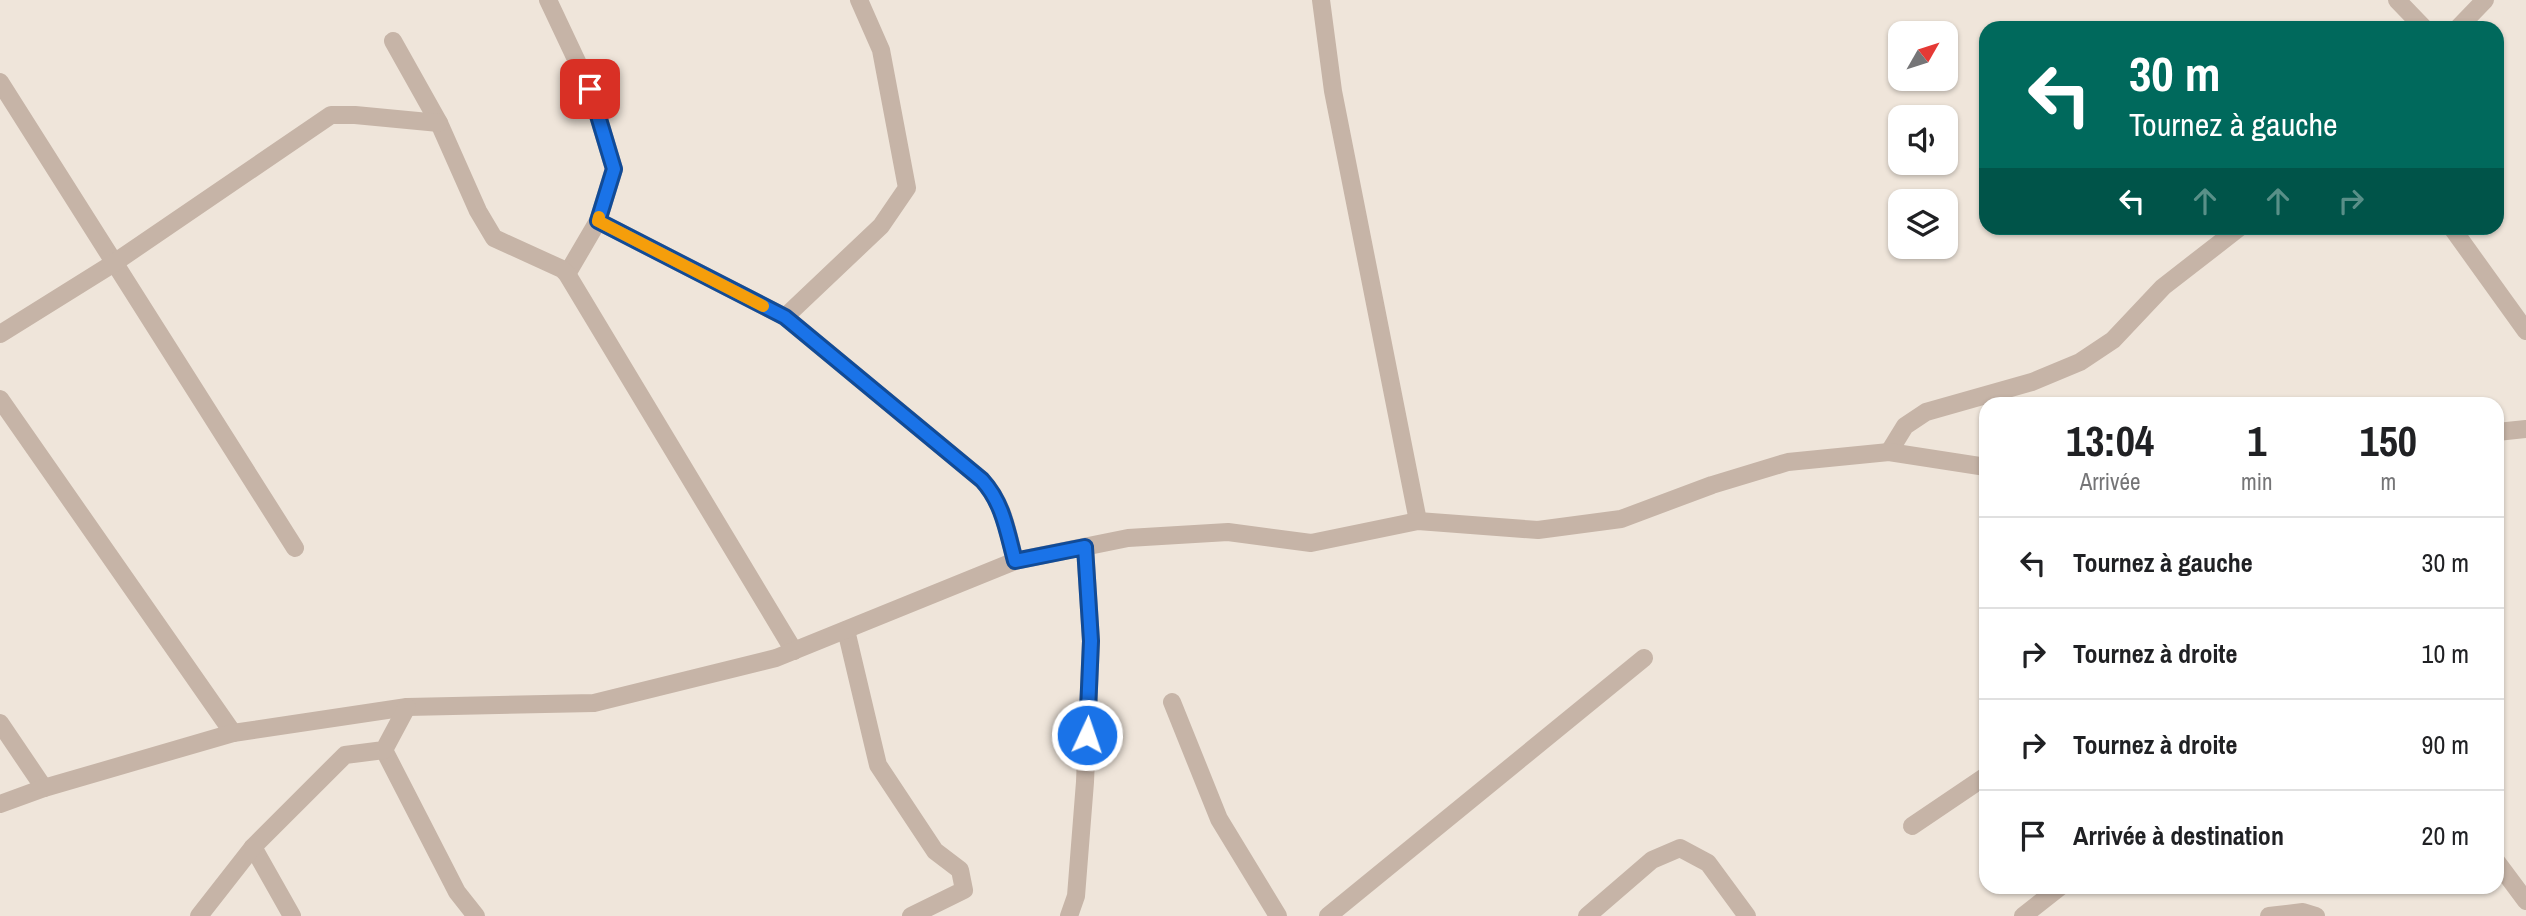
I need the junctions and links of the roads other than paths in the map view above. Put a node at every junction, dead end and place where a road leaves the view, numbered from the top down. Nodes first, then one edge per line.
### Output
1 (548, 0) edge
2 (859, 0) edge
3 (1321, 0) edge
4 (2397, 0) edge
5 (2485, 0) edge
6 (2417, 21) edge
7 (2466, 21) edge
8 (393, 41) dead end
9 (0, 82) edge
10 (439, 123) junction
11 (598, 221) junction
12 (2230, 235) edge
13 (2457, 235) edge
14 (114, 263) junction
15 (567, 274) junction
16 (785, 317) junction
17 (2526, 331) edge
18 (0, 334) edge
19 (1979, 397) edge
20 (1979, 397) edge
21 (0, 399) edge
22 (2526, 429) edge
23 (2504, 431) edge
24 (1889, 452) junction
25 (1979, 466) edge
26 (1418, 521) junction
27 (1085, 547) junction
28 (295, 548) dead end
29 (1015, 561) junction
30 (846, 630) junction
31 (794, 651) junction
32 (1644, 658) dead end
33 (1172, 702) dead end
34 (407, 707) junction
35 (0, 723) edge
36 (233, 733) junction
37 (384, 750) junction
38 (1979, 781) edge
39 (44, 788) junction
40 (0, 804) edge
41 (1912, 826) dead end
42 (253, 847) junction
43 (2504, 871) edge
44 (2051, 894) edge
45 (2526, 901) edge
46 (199, 916) edge
47 (292, 916) edge
48 (476, 916) edge
49 (911, 916) edge
50 (1069, 916) edge
51 (1278, 916) edge
52 (1328, 916) edge
53 (1587, 916) edge
54 (1747, 916) edge
55 (2023, 916) edge
56 (2269, 916) edge
57 (2316, 916) edge

1 - 11 street
2 - 16 street
3 - 26 street
4 - 6 street
5 - 7 street
8 - 10 street
9 - 14 street
10 - 14 street
10 - 15 street
11 - 15 street
11 - 16 street
12 - 20 street
13 - 17 street
14 - 18 street
14 - 28 street
15 - 31 street
16 - 29 street
19 - 24 street
21 - 36 street
22 - 23 street
24 - 25 street
24 - 26 street
26 - 27 street
27 - 29 street
27 - 50 street
29 - 30 street
30 - 31 street
30 - 49 street
31 - 34 street
32 - 52 street
33 - 51 street
34 - 36 street
34 - 37 street
35 - 39 street
36 - 39 street
37 - 42 street
37 - 48 street
38 - 41 street
39 - 40 street
42 - 46 street
42 - 47 street
43 - 45 street
44 - 55 street
53 - 54 street
56 - 57 street

